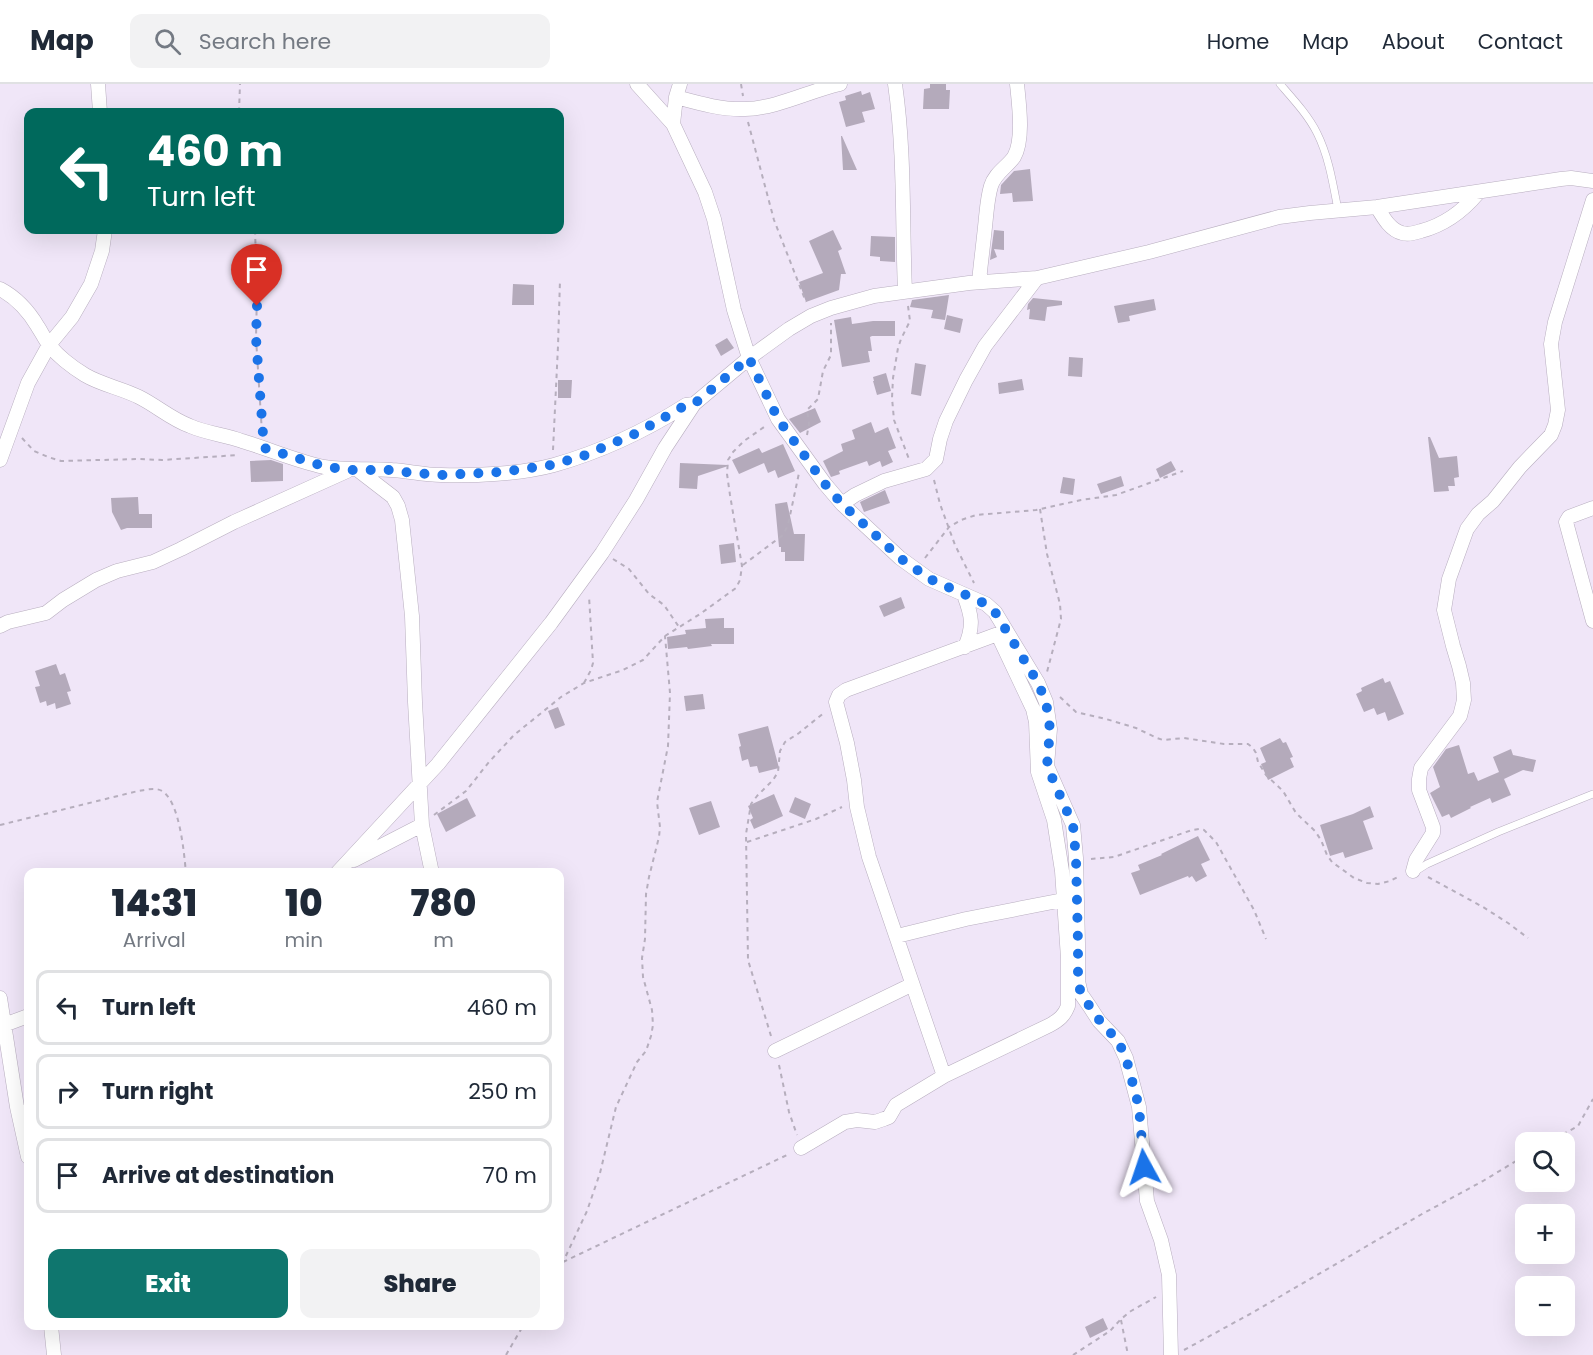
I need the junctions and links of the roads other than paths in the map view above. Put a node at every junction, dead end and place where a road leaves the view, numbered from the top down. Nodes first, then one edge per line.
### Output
1 (98, 84) edge
2 (637, 84) edge
3 (840, 84) edge
4 (895, 84) edge
5 (1017, 84) edge
6 (1280, 84) edge
7 (678, 91) edge
8 (100, 108) edge
9 (673, 124) junction
10 (1593, 182) edge
11 (1478, 192) junction
12 (1593, 200) edge
13 (1377, 207) junction
14 (1338, 210) junction
15 (104, 234) edge
16 (1037, 278) junction
17 (980, 282) junction
18 (0, 289) edge
19 (905, 291) junction
20 (48, 345) junction
21 (749, 358) junction
22 (694, 404) junction
23 (0, 460) edge
24 (353, 470) junction
25 (842, 504) junction
26 (1593, 508) edge
27 (964, 595) junction
28 (1593, 621) edge
29 (0, 626) edge
30 (1003, 633) junction
31 (965, 647) junction
32 (419, 784) junction
33 (1593, 794) edge
34 (422, 825) junction
35 (342, 868) edge
36 (344, 868) edge
37 (431, 868) edge
38 (1414, 871) joint
39 (1063, 900) junction
40 (897, 936) junction
41 (912, 985) junction
42 (0, 998) edge
43 (24, 1018) edge
44 (4, 1025) junction
45 (775, 1051) road end
46 (944, 1076) junction
47 (24, 1139) edge
48 (801, 1148) road end
49 (51, 1330) edge
50 (54, 1355) edge
51 (1171, 1355) edge

1 - 8 street
2 - 9 street
3 - 7 street
4 - 19 street
5 - 17 street
6 - 14 lane
7 - 9 street
9 - 21 street
10 - 11 street
11 - 13 street
11 - 13 street
12 - 38 street
13 - 14 street
14 - 16 street
15 - 20 street
16 - 17 street
16 - 25 street
17 - 19 street
18 - 20 street
19 - 21 street
20 - 23 street
20 - 24 street
21 - 22 street
21 - 25 street
22 - 24 street
22 - 32 street
24 - 29 street
24 - 32 street
25 - 27 street
26 - 28 street
27 - 30 street
27 - 31 street
30 - 31 street
30 - 39 street
30 - 51 street
31 - 40 street
32 - 34 street
32 - 35 street
33 - 38 lane
34 - 36 street
34 - 37 street
39 - 40 street
39 - 46 street
40 - 41 street
41 - 45 street
41 - 46 street
42 - 44 street
43 - 44 street
44 - 47 street
46 - 48 street
49 - 50 street

